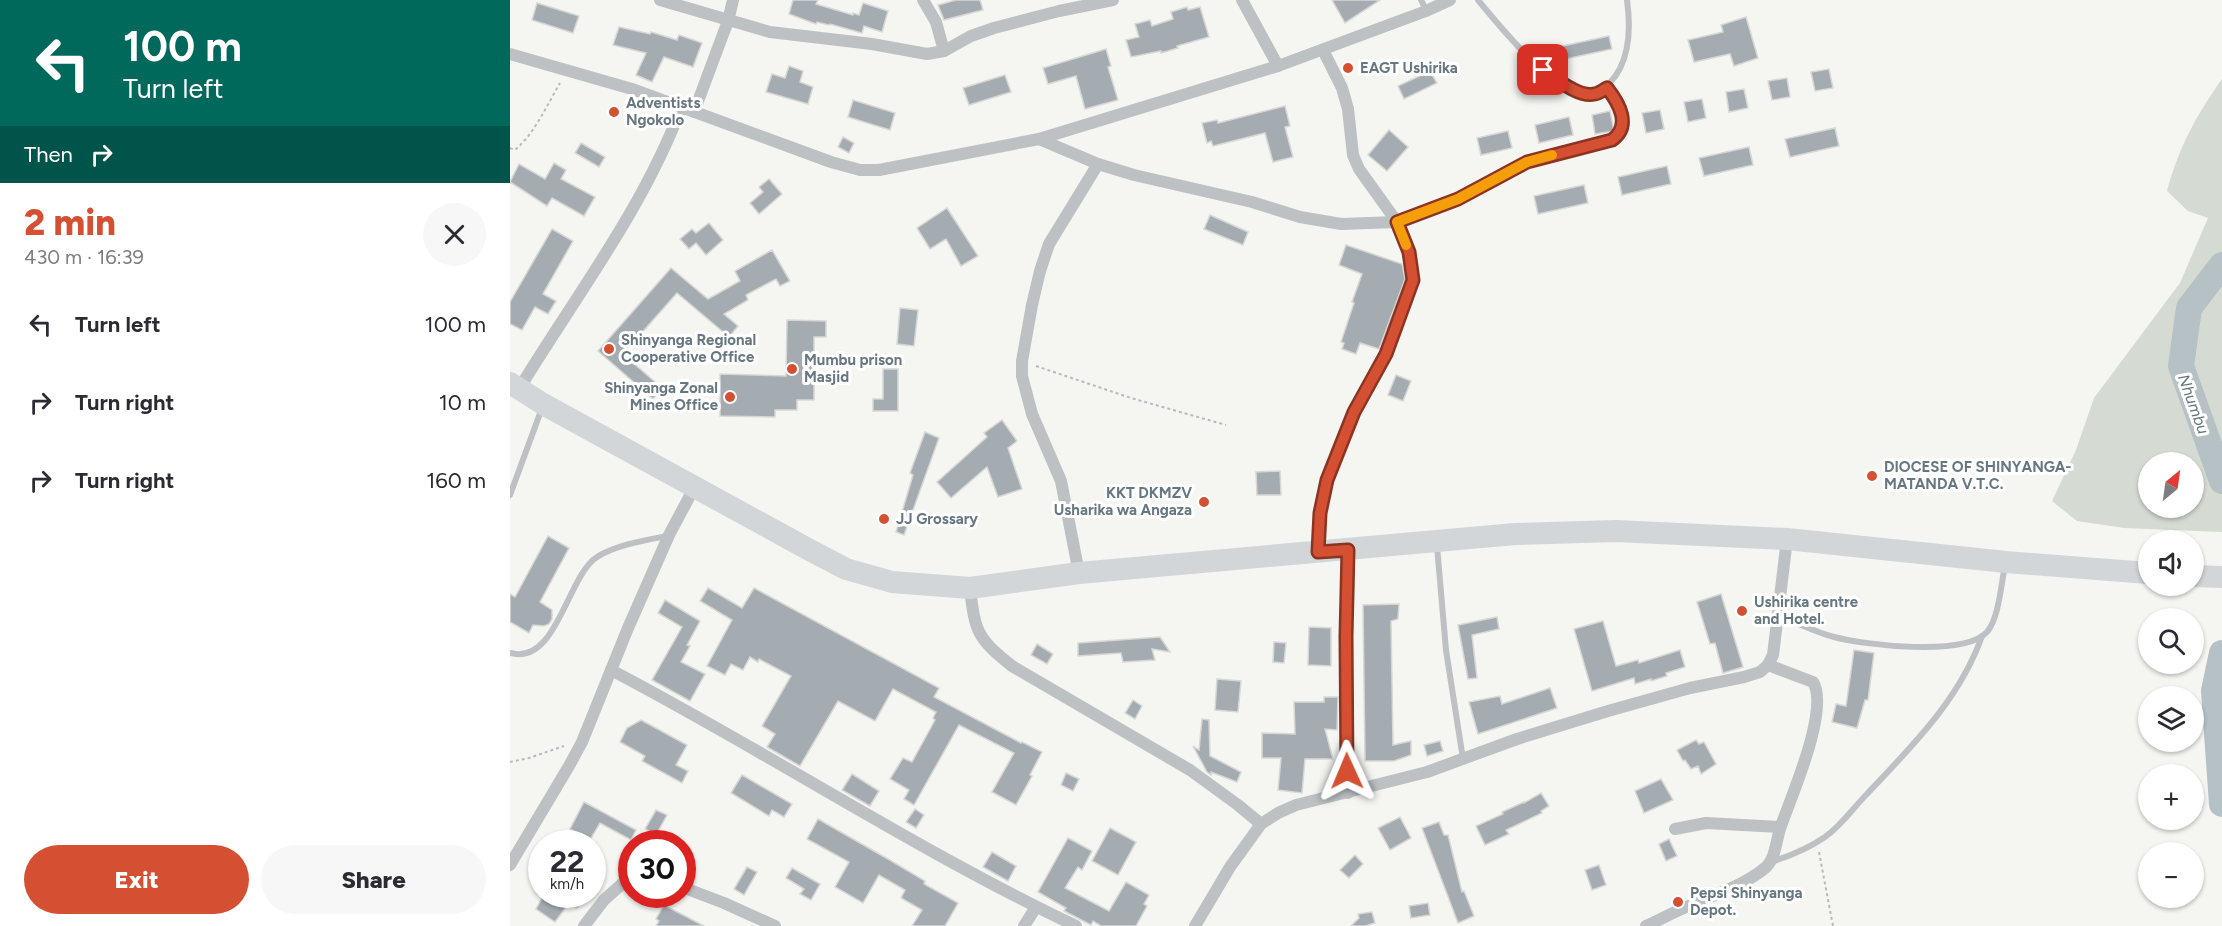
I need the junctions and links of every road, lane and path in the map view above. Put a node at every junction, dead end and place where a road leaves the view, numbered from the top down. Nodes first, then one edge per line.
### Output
1 (660, 0) edge
2 (733, 0) edge
3 (923, 0) edge
4 (1113, 0) edge
5 (1242, 0) edge
6 (1450, 0) edge
7 (1478, 0) edge
8 (1627, 0) edge
9 (1423, 5) edge
10 (728, 21) junction
11 (1323, 50) junction
12 (944, 51) junction
13 (510, 54) edge
14 (1278, 66) junction
15 (567, 71) junction
16 (1607, 88) junction
17 (681, 108) junction
18 (694, 112) junction
19 (1039, 139) junction
20 (510, 148) edge
21 (1098, 164) junction
22 (1397, 222) junction
23 (1022, 361) junction
24 (514, 386) edge
25 (543, 405) junction
26 (1226, 425) dead end
27 (694, 488) junction
28 (510, 495) edge
29 (669, 535) junction
30 (1787, 539) junction
31 (1437, 542) junction
32 (1348, 550) junction
33 (1318, 552) junction
34 (2006, 562) junction
35 (1079, 573) junction
36 (2138, 573) edge
37 (2204, 576) edge
38 (2222, 577) edge
39 (970, 588) junction
40 (1778, 615) junction
41 (1982, 636) junction
42 (510, 653) edge
43 (1768, 665) junction
44 (611, 670) junction
45 (582, 742) junction
46 (1463, 760) junction
47 (510, 762) edge
48 (1348, 793) junction
49 (1261, 824) junction
50 (1780, 827) junction
51 (1675, 829) dead end
52 (1816, 842) junction
53 (1771, 862) junction
54 (510, 865) edge
55 (618, 888) edge
56 (696, 892) edge
57 (1036, 907) junction
58 (584, 926) edge
59 (775, 926) edge
60 (1024, 926) edge
61 (1076, 926) edge
62 (1195, 926) edge
63 (1646, 926) edge
64 (1833, 926) edge

1 - 10 street
2 - 10 street
3 - 12 street
4 - 12 street
5 - 14 street
6 - 9 street
7 - 16 lane
8 - 16 lane
9 - 11 street
10 - 12 street
10 - 18 street
11 - 14 street
11 - 22 street
13 - 15 street
14 - 19 street
15 - 17 street
15 - 20 path
16 - 22 lane
17 - 18 street
17 - 24 street
18 - 19 street
19 - 21 street
21 - 22 street
21 - 23 street
22 - 33 street
23 - 26 path
23 - 35 street
24 - 25 highway
25 - 27 highway
25 - 28 lane
27 - 29 street
27 - 39 highway
29 - 42 lane
29 - 44 street
30 - 31 highway
30 - 34 highway
30 - 40 street
31 - 32 highway
31 - 46 lane
32 - 33 highway
32 - 48 street
33 - 35 highway
34 - 36 highway
34 - 41 lane
35 - 39 highway
37 - 38 highway
39 - 49 street
40 - 41 lane
40 - 43 street
41 - 52 lane
43 - 46 street
43 - 50 street
44 - 45 street
44 - 57 street
45 - 47 path
45 - 54 street
46 - 48 street
48 - 49 street
49 - 62 street
50 - 51 street
50 - 53 street
52 - 53 lane
52 - 64 path
53 - 63 street
55 - 58 street
56 - 59 street
57 - 60 street
57 - 61 street

